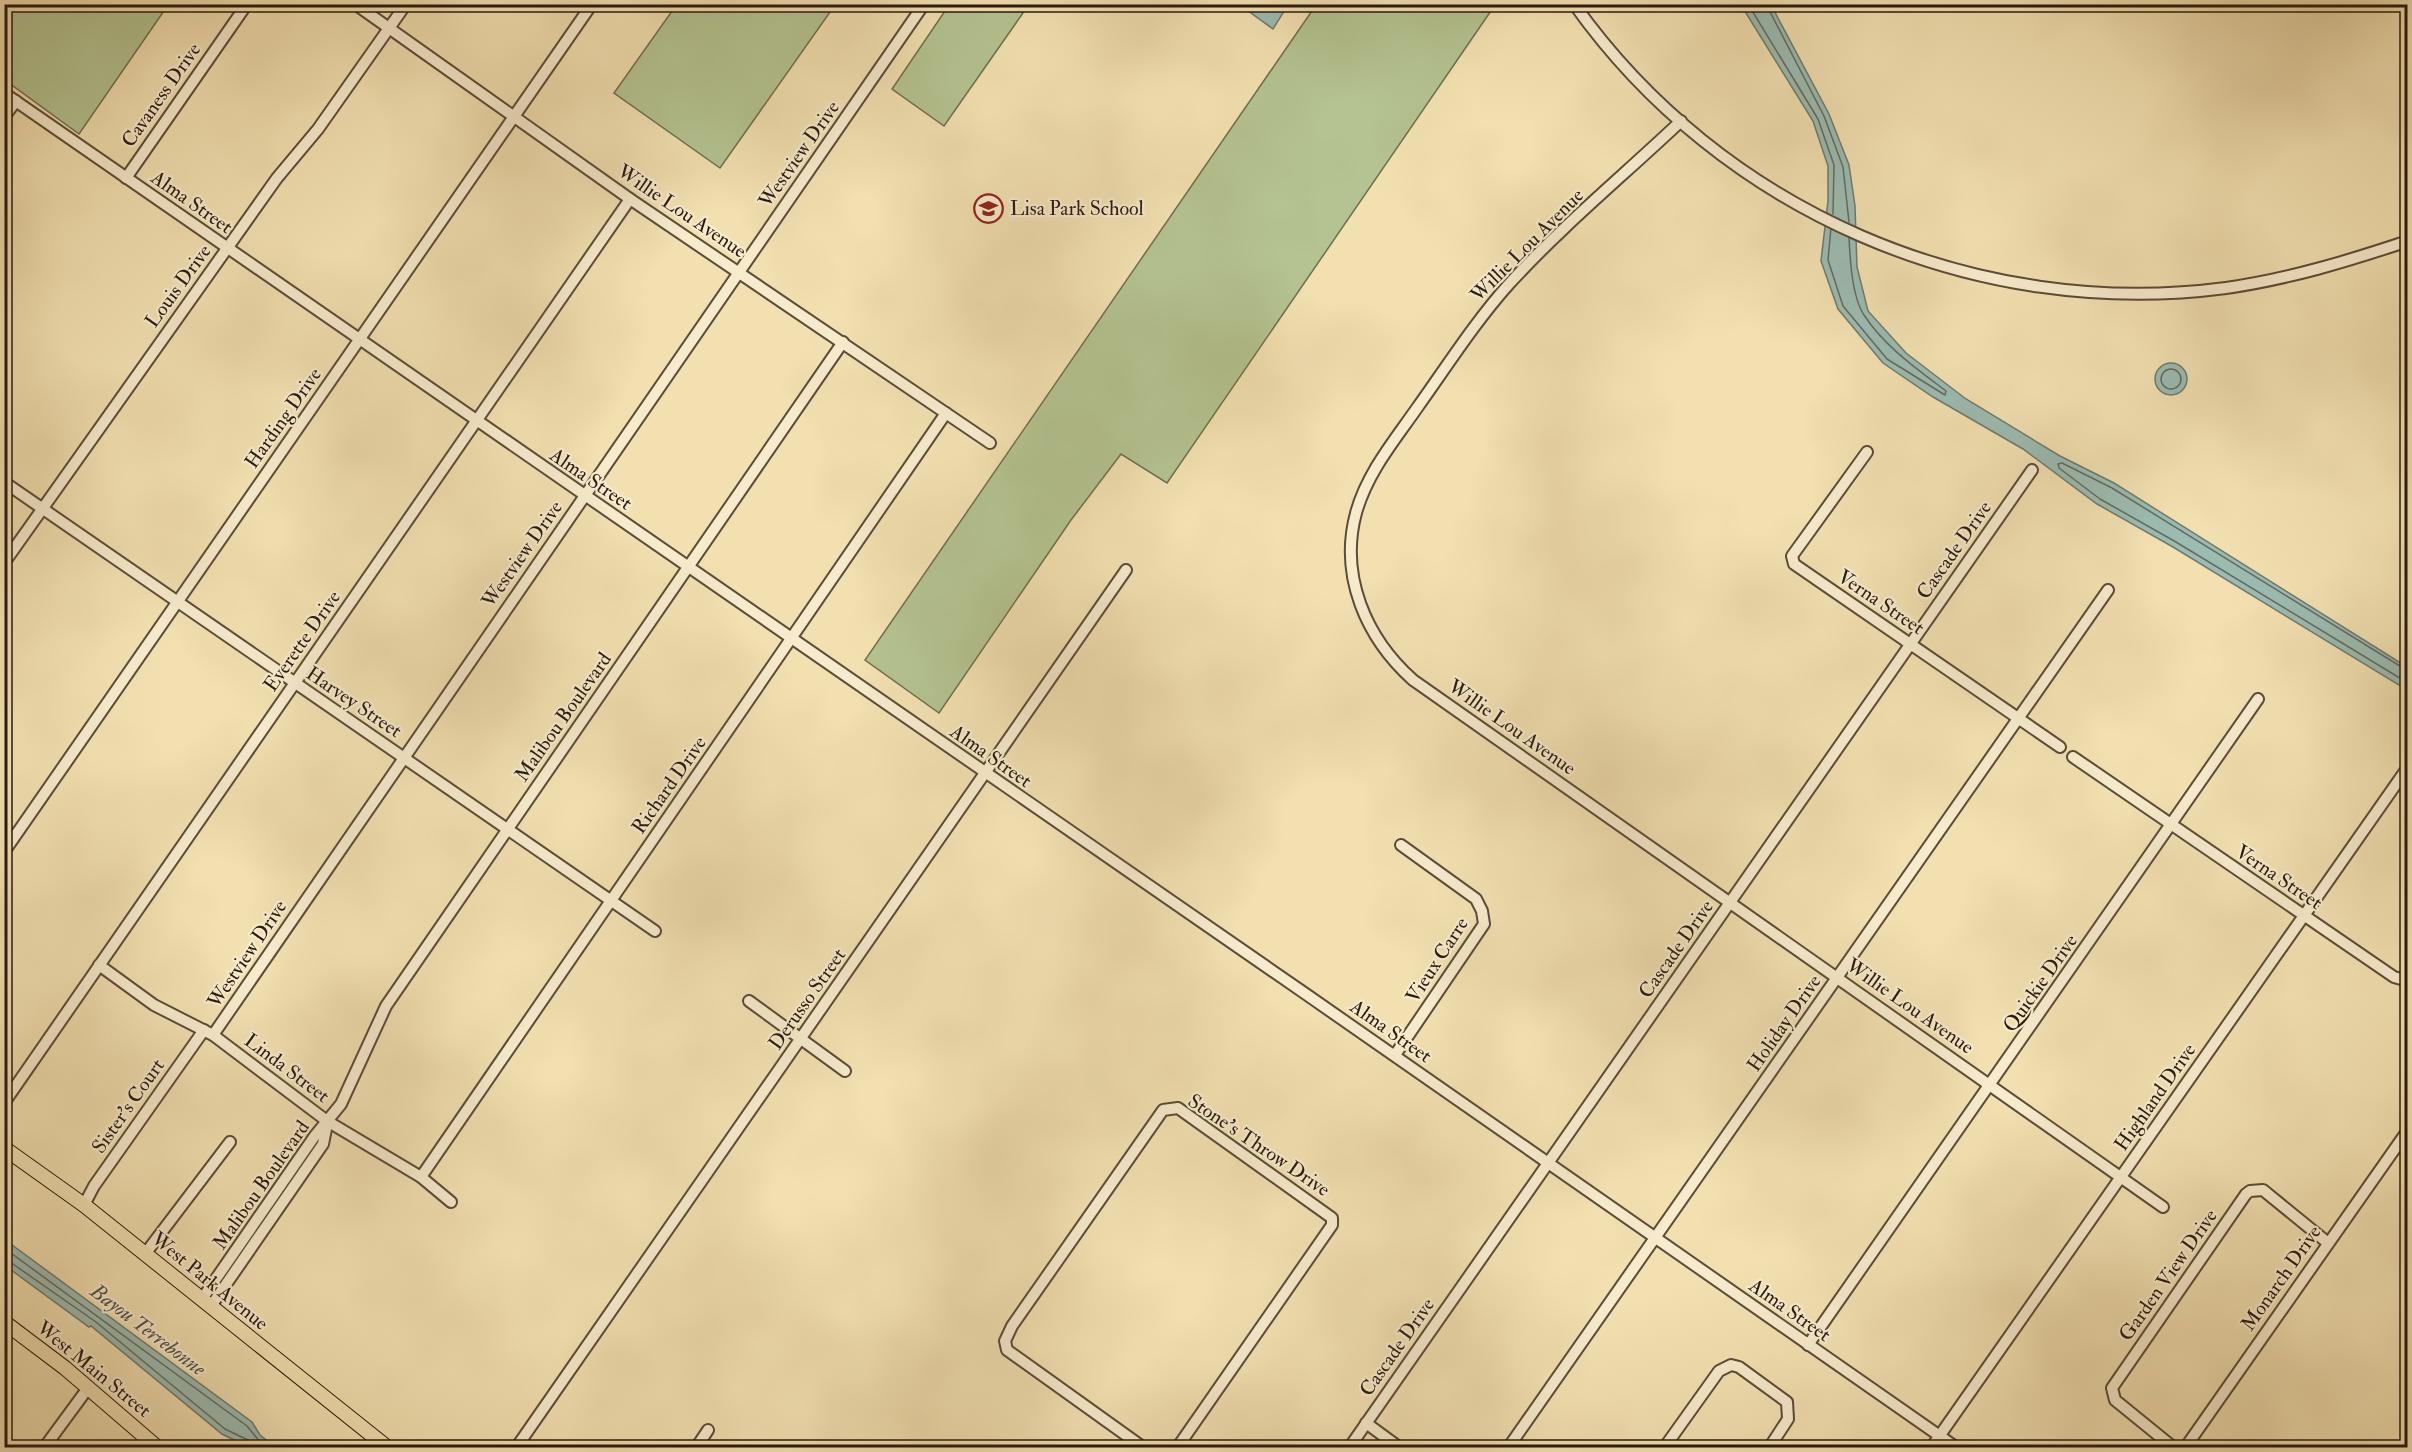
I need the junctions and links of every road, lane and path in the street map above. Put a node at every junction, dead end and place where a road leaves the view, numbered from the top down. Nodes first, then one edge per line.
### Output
1 (247, 4) edge
2 (355, 4) edge
3 (406, 4) edge
4 (592, 4) edge
5 (924, 4) edge
6 (1574, 4) edge
7 (389, 28) junction
8 (4, 93) edge
9 (16, 101) junction
10 (515, 116) junction
11 (4, 117) edge
12 (1681, 122) junction
13 (126, 178) junction
14 (630, 199) junction
15 (2408, 241) edge
16 (227, 249) junction
17 (739, 272) junction
18 (359, 341) junction
19 (843, 342) junction
20 (946, 413) junction
21 (475, 423) junction
22 (990, 444) dead end
23 (1867, 452) dead end
24 (2032, 470) dead end
25 (4, 482) edge
26 (585, 496) junction
27 (43, 509) junction
28 (4, 563) edge
29 (688, 567) junction
30 (1126, 570) dead end
31 (2108, 590) dead end
32 (178, 602) junction
33 (791, 639) junction
34 (1911, 644) junction
35 (294, 683) junction
36 (2258, 699) dead end
37 (2019, 718) junction
38 (2060, 747) dead end
39 (2073, 756) dead end
40 (404, 758) junction
41 (2408, 767) edge
42 (986, 774) junction
43 (2171, 826) junction
44 (508, 829) junction
45 (1401, 844) dead end
46 (4, 852) edge
47 (611, 901) junction
48 (1731, 902) junction
49 (2304, 915) junction
50 (655, 931) dead end
51 (99, 965) junction
52 (1838, 977) junction
53 (2408, 981) edge
54 (749, 1001) dead end
55 (208, 1033) junction
56 (801, 1039) junction
57 (1395, 1055) junction
58 (845, 1071) dead end
59 (1991, 1084) junction
60 (4, 1103) edge
61 (327, 1121) junction
62 (2408, 1130) edge
63 (230, 1142) dead end
64 (4, 1148) edge
65 (1548, 1163) junction
66 (421, 1177) junction
67 (2121, 1177) junction
68 (451, 1202) dead end
69 (84, 1205) junction
70 (2163, 1207) dead end
71 (1655, 1238) junction
72 (2328, 1243) junction
73 (146, 1254) junction
74 (206, 1303) junction
75 (4, 1322) edge
76 (1808, 1345) junction
77 (88, 1388) junction
78 (1366, 1424) junction
79 (708, 1430) dead end
80 (1940, 1435) junction
81 (44, 1448) edge
82 (158, 1448) edge
83 (388, 1448) edge
84 (516, 1448) edge
85 (696, 1448) edge
86 (1144, 1448) edge
87 (1177, 1448) edge
88 (1349, 1448) edge
89 (1400, 1448) edge
90 (1508, 1448) edge
91 (1664, 1448) edge
92 (1769, 1448) edge
93 (1931, 1448) edge
94 (1957, 1448) edge
95 (2174, 1448) edge
96 (2185, 1448) edge

1 - 13 street, Cavaness Drive
2 - 7 street, Willie Lou Avenue
3 - 7 street, Louis Drive
4 - 10 street, Harding Drive
5 - 17 street, Westview Drive
6 - 12 street
7 - 10 street, Willie Lou Avenue
7 - 16 street, Louis Drive
8 - 9 street, Alma Street
9 - 11 street
9 - 13 street, Alma Street
10 - 14 street, Willie Lou Avenue
10 - 18 street, Harding Drive
12 - 15 street
12 - 48 street, Willie Lou Avenue
13 - 16 street, Alma Street
14 - 17 street, Willie Lou Avenue
14 - 21 street, Everette Drive
16 - 18 street, Alma Street
16 - 27 street, Louis Drive
17 - 19 street, Willie Lou Avenue
17 - 26 street, Westview Drive
18 - 21 street, Alma Street
18 - 32 street, Harding Drive
19 - 20 street, Willie Lou Avenue
19 - 29 street, Malibou Boulevard
20 - 22 street, Willie Lou Avenue
20 - 33 street, Richard Drive
21 - 26 street, Alma Street
21 - 35 street, Everette Drive
23 - 34 street, Verna Street
24 - 34 street, Cascade Drive
25 - 27 street, Harvey Street
26 - 29 street, Alma Street
26 - 40 street, Westview Drive
27 - 28 street, Louis Drive
27 - 32 street, Harvey Street
29 - 33 street, Alma Street
29 - 44 street, Malibou Boulevard
30 - 42 street, Derusso Street
31 - 37 street, Holiday Drive
32 - 35 street, Harvey Street
32 - 46 street, Harding Drive
33 - 42 street, Alma Street
33 - 47 street, Richard Drive
34 - 37 street, Verna Street
34 - 48 street, Cascade Drive
35 - 40 street, Harvey Street
35 - 51 street, Everette Drive
36 - 43 street, Quickie Drive
37 - 38 street, Verna Street
37 - 52 street, Holiday Drive
39 - 43 street, Verna Street
40 - 44 street, Harvey Street
40 - 55 street, Westview Drive
41 - 49 street, Highland Drive
42 - 56 street, Derusso Street
42 - 57 street, Alma Street
43 - 49 street, Verna Street
43 - 59 street, Quickie Drive
44 - 47 street, Harvey Street
44 - 61 street, Malibou Boulevard
45 - 57 street, Vieux Carre
47 - 50 street, Harvey Street
47 - 66 street, Richard Drive
48 - 52 street, Willie Lou Avenue
48 - 65 street, Cascade Drive
49 - 53 street, Verna Street
49 - 67 street, Highland Drive
51 - 55 street, Linda Street
51 - 60 street, Everette Drive
52 - 59 street, Willie Lou Avenue
52 - 71 street, Holiday Drive
54 - 56 street
55 - 61 street, Linda Street
55 - 69 street, Sister's Court
56 - 58 street
56 - 84 street, Derusso Street
57 - 65 street, Alma Street
59 - 67 street, Willie Lou Avenue
59 - 76 street, Quickie Drive
61 - 66 street, Linda Street
61 - 74 street, Malibou Boulevard
62 - 72 street, Monarch Drive
63 - 73 street
64 - 69 main road, West Park Avenue
65 - 71 street, Alma Street
65 - 78 street, Cascade Drive
66 - 68 street, Linda Street
67 - 70 street, Willie Lou Avenue
67 - 80 street, Highland Drive
69 - 73 main road, West Park Avenue
71 - 76 street, Alma Street
71 - 90 street, Holiday Drive
72 - 95 street, Garden View Drive
72 - 96 street, Monarch Drive
73 - 74 main road, West Park Avenue
74 - 83 main road, West Park Avenue
75 - 77 main road, West Main Street
76 - 80 street, Alma Street
77 - 81 street
77 - 82 main road, West Main Street
78 - 88 street, Cascade Drive
78 - 89 street
79 - 85 street
80 - 93 street, Highland Drive
80 - 94 street, Alma Street
86 - 87 street, Stone's Throw Drive
91 - 92 street

